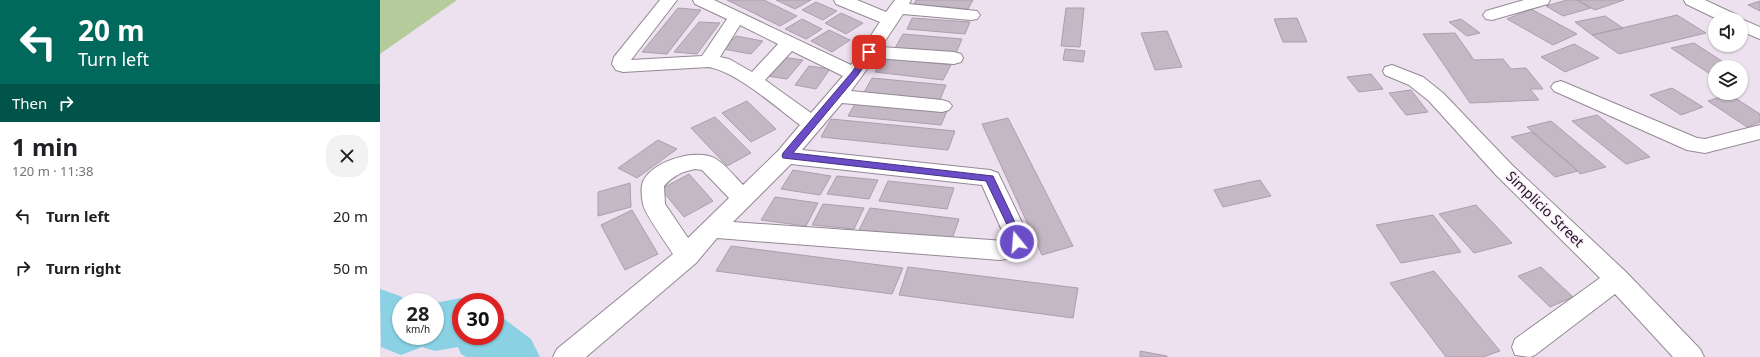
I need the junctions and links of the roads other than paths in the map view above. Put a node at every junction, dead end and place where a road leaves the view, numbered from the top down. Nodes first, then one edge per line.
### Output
1 (669, 0) edge
2 (701, 0) edge
3 (842, 0) edge
4 (1542, 0) edge
5 (1692, 0) edge
6 (897, 9) edge
7 (1716, 12) edge
8 (970, 15) dead end
9 (1492, 15) dead end
10 (737, 17) junction
11 (1748, 28) edge
12 (1760, 34) edge
13 (790, 42) junction
14 (869, 52) junction
15 (954, 58) dead end
16 (708, 61) junction
17 (1392, 71) dead end
18 (855, 74) junction
19 (754, 81) junction
20 (1561, 88) dead end
21 (836, 96) junction
22 (942, 106) dead end
23 (812, 124) junction
24 (1760, 132) edge
25 (786, 156) junction
26 (743, 198) junction
27 (711, 229) junction
28 (687, 256) junction
29 (1617, 279) junction
30 (1525, 347) dead end
31 (568, 356) edge
32 (1690, 357) edge

1 - 16 street
2 - 10 street
3 - 6 street
4 - 9 street
5 - 7 street
6 - 8 street
6 - 14 street
10 - 13 street
10 - 16 street
11 - 12 street
13 - 18 street
13 - 19 street
14 - 15 street
14 - 18 street
16 - 19 street
17 - 29 street, Simplicio Street
18 - 21 street
19 - 23 street
20 - 24 street
21 - 22 street
21 - 23 street
23 - 25 street
25 - 26 street
25 - 27 street
26 - 27 street
26 - 28 street
27 - 28 street
28 - 31 street
29 - 30 street
29 - 32 street, Simplicio Street

